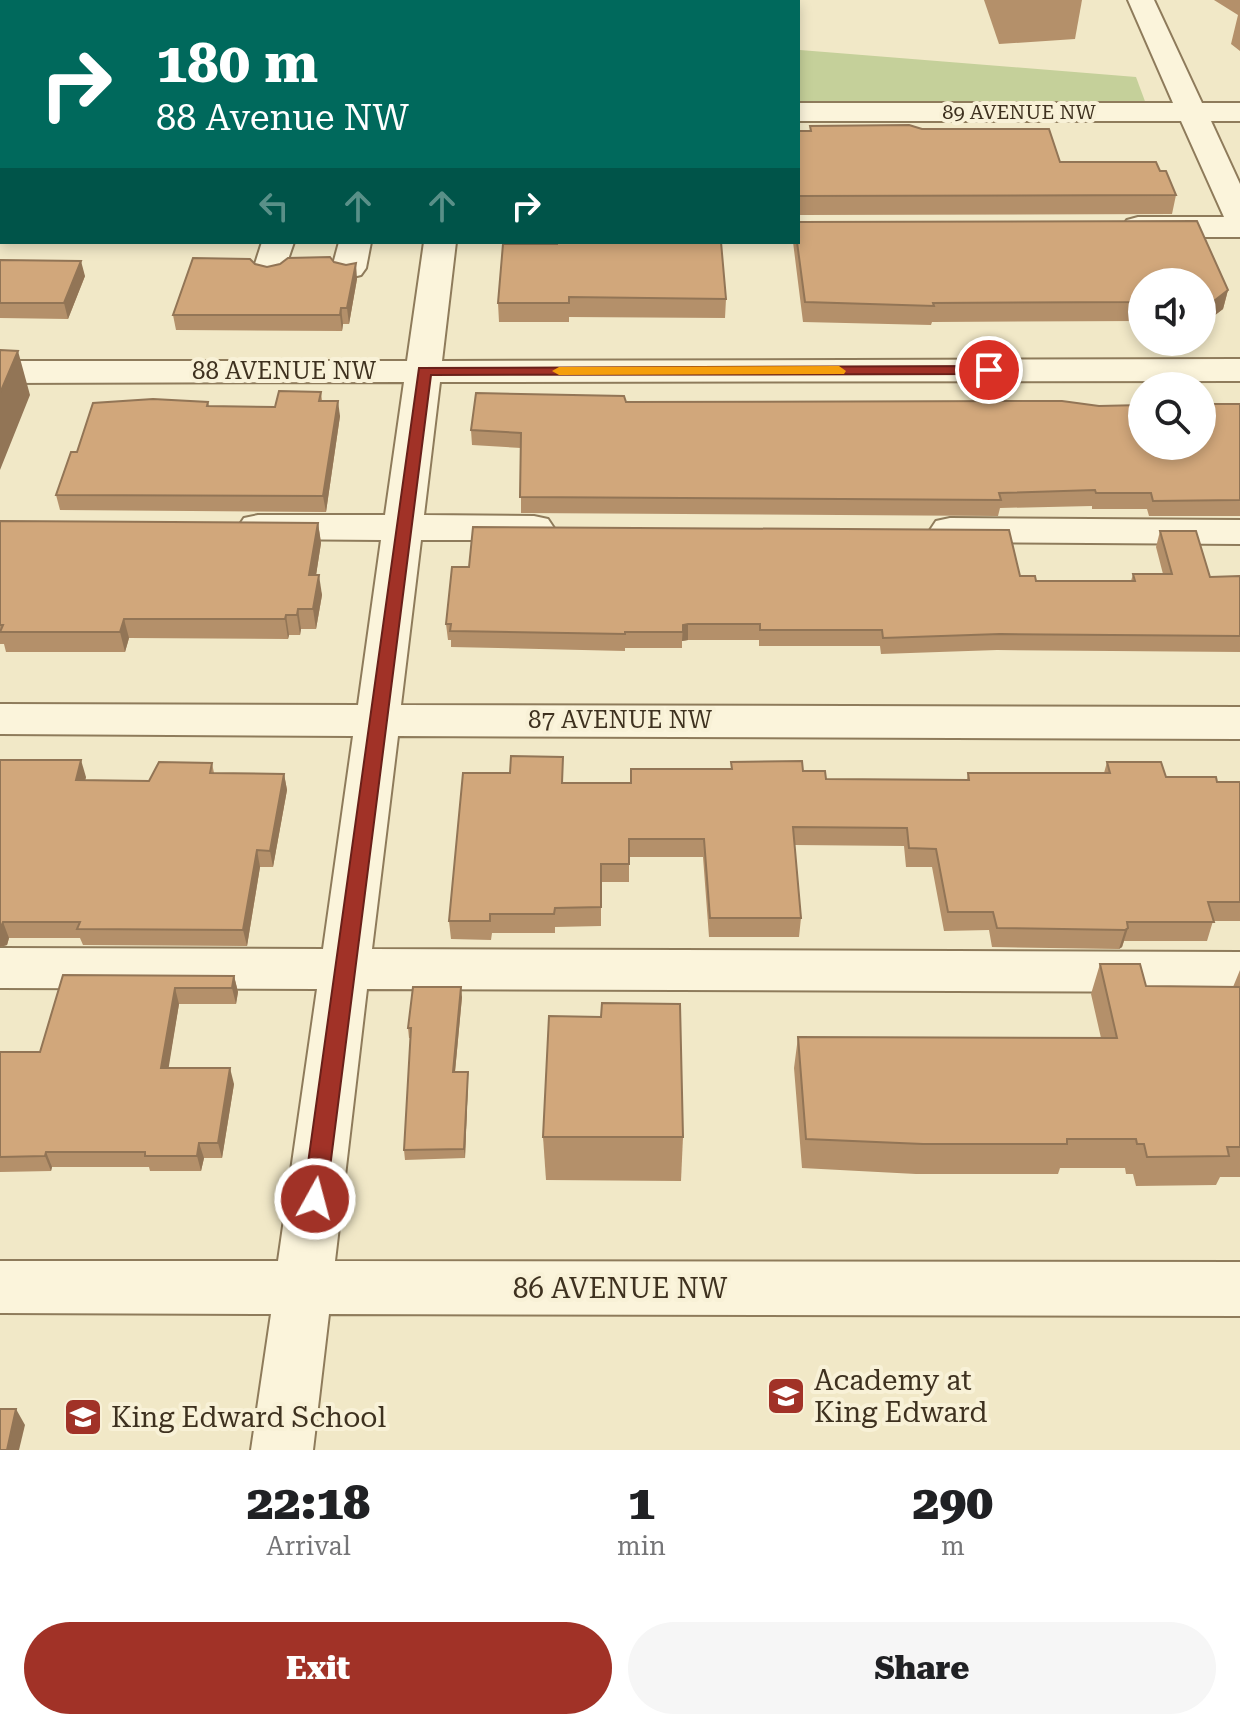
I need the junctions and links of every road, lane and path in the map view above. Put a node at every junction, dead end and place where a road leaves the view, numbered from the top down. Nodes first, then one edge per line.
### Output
1 (1141, 0) edge
2 (800, 112) edge
3 (1192, 112) junction
4 (1240, 112) edge
5 (1240, 218) edge
6 (1108, 227) edge
7 (1240, 227) edge
8 (440, 244) edge
9 (1240, 370) edge
10 (424, 371) junction
11 (0, 372) edge
12 (217, 527) edge
13 (403, 528) junction
14 (577, 529) edge
15 (908, 530) edge
16 (1240, 532) edge
17 (0, 719) edge
18 (378, 719) junction
19 (1240, 723) edge
20 (345, 967) junction
21 (0, 968) edge
22 (1240, 972) edge
23 (0, 1287) edge
24 (303, 1287) junction
25 (1240, 1289) edge
26 (282, 1450) edge

1 - 3 street
2 - 3 street, 89 AVENUE NW
3 - 4 street, 89 AVENUE NW
3 - 5 street
6 - 7 street
8 - 10 street
9 - 10 street, 88 AVENUE NW
10 - 11 street, 88 AVENUE NW
10 - 13 street
12 - 13 street
13 - 14 street
13 - 18 street
15 - 16 street
17 - 18 street, 87 AVENUE NW
18 - 19 street, 87 AVENUE NW
18 - 20 street
20 - 21 street
20 - 22 street
20 - 24 street
23 - 24 street, 86 AVENUE NW
24 - 25 street, 86 AVENUE NW
24 - 26 street

